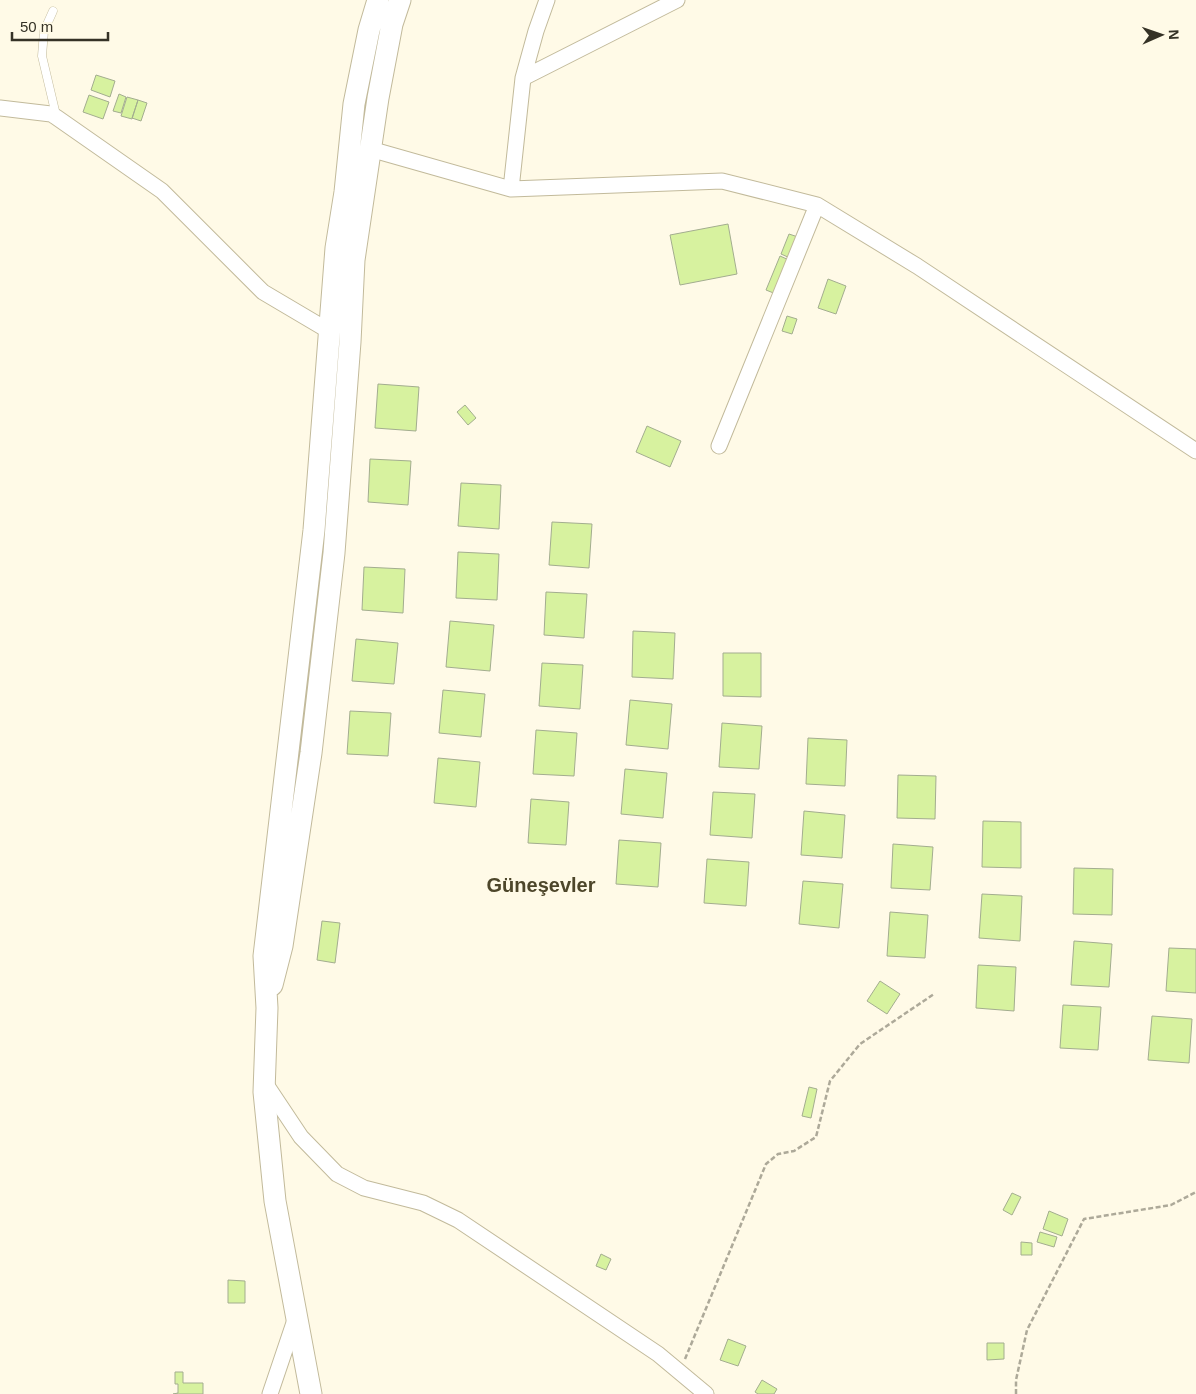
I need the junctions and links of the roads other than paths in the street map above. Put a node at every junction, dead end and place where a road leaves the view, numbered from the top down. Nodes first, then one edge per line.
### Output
1 (378, 0) edge
2 (400, 0) edge
3 (547, 0) edge
4 (677, 0) edge
5 (658, 6) edge
6 (53, 11) dead end
7 (523, 78) junction
8 (0, 108) edge
9 (56, 117) junction
10 (370, 149) junction
11 (511, 189) junction
12 (817, 205) junction
13 (329, 330) junction
14 (719, 446) dead end
15 (1196, 451) edge
16 (267, 1008) junction
17 (264, 1082) junction
18 (296, 1317) junction
19 (270, 1394) edge
20 (311, 1394) edge
21 (706, 1394) edge

1 - 13 main road
2 - 10 main road
3 - 7 street
4 - 5 street
5 - 7 street
6 - 9 lane
7 - 11 street
8 - 9 street
9 - 13 street
10 - 11 street
10 - 16 main road
11 - 12 street
12 - 14 street
12 - 15 street
13 - 16 main road
16 - 17 main road
17 - 18 main road
17 - 21 street
18 - 19 street
18 - 20 main road

